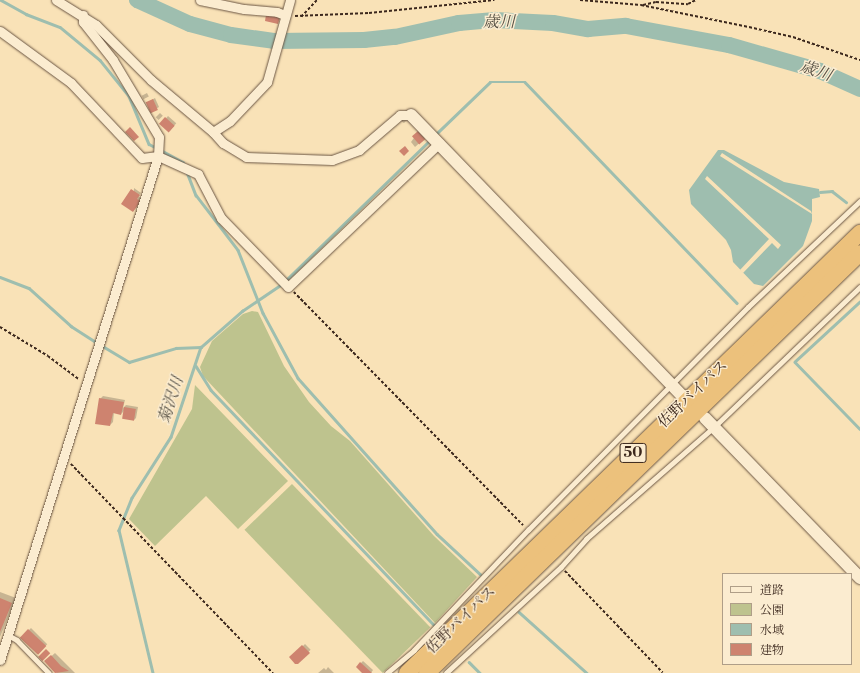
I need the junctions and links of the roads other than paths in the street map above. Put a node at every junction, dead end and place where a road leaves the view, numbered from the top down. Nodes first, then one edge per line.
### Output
1 (56, 0) edge
2 (200, 0) edge
3 (290, 0) edge
4 (83, 15) junction
5 (285, 15) junction
6 (0, 31) edge
7 (411, 115) joint
8 (213, 132) junction
9 (439, 143) junction
10 (159, 151) junction
11 (860, 201) edge
12 (860, 233) edge
13 (860, 253) edge
14 (860, 287) edge
15 (671, 384) junction
16 (681, 395) dead end
17 (709, 422) junction
18 (860, 578) edge
19 (8, 635) junction
20 (0, 660) edge
21 (49, 673) edge
22 (387, 673) edge
23 (406, 673) edge
24 (427, 673) edge
25 (446, 673) edge

1 - 4 street
2 - 5 street
3 - 5 street
4 - 8 street
4 - 10 street
5 - 8 street
6 - 10 street
7 - 8 street
7 - 9 street
9 - 10 street
9 - 15 street
10 - 19 street
11 - 15 lane
12 - 23 highway, 佐野バイパス / 50
13 - 24 highway, 佐野バイパス / 50
14 - 17 lane
15 - 16 street
15 - 22 lane
17 - 18 street
17 - 25 lane
19 - 20 street
19 - 21 lane

